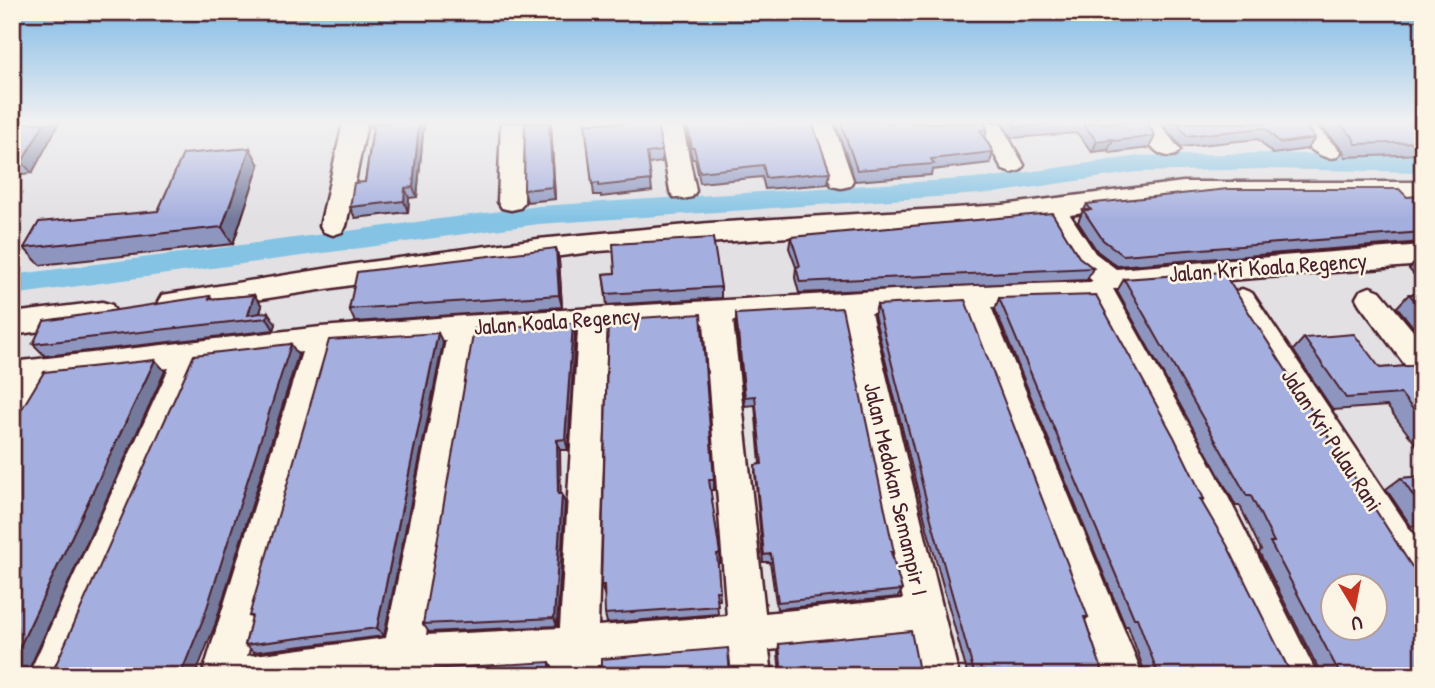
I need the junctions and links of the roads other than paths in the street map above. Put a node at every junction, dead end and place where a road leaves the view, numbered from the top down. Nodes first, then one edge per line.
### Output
1 (348, 155) edge
2 (512, 155) edge
3 (676, 155) edge
4 (832, 155) edge
5 (1006, 155) edge
6 (1012, 165) dead end
7 (841, 180) dead end
8 (1412, 190) edge
9 (683, 191) dead end
10 (511, 202) dead end
11 (1054, 209) junction
12 (1423, 213) edge
13 (333, 226) dead end
14 (1423, 255) edge
15 (1108, 288) junction
16 (973, 297) junction
17 (1370, 298) dead end
18 (1242, 300) edge
19 (854, 303) junction
20 (718, 313) junction
21 (593, 320) junction
22 (12, 324) edge
23 (463, 327) junction
24 (321, 338) junction
25 (191, 353) junction
26 (1423, 365) edge
27 (45, 369) junction
28 (12, 374) edge
29 (12, 425) edge
30 (1423, 581) edge
31 (925, 616) junction
32 (748, 634) junction
33 (577, 662) edge
34 (400, 666) edge
35 (48, 676) edge
36 (222, 676) edge
37 (245, 676) edge
38 (752, 676) edge
39 (939, 676) edge
40 (1123, 676) edge
41 (1298, 676) edge

1 - 13 street
2 - 10 street
3 - 9 street
4 - 7 street
5 - 6 street
8 - 11 street
8 - 12 street
11 - 15 street
11 - 22 street
14 - 15 street, Jalan Kri Koala Regency
15 - 16 street, Jalan Koala Regency
15 - 41 street
16 - 19 street, Jalan Koala Regency
16 - 40 street
17 - 26 street
18 - 30 street, Jalan Kri Pulau Rani
19 - 20 street, Jalan Koala Regency
19 - 31 street, Jalan Medokan Semampir I
20 - 21 street, Jalan Koala Regency
20 - 32 street
21 - 23 street, Jalan Koala Regency
21 - 33 street
23 - 24 street, Jalan Koala Regency
23 - 34 street
24 - 25 street, Jalan Koala Regency
24 - 36 street
25 - 27 street, Jalan Koala Regency
25 - 35 street
27 - 28 street, Jalan Koala Regency
27 - 29 street
31 - 32 street
31 - 39 street, Jalan Medokan Semampir I
32 - 33 street
32 - 38 street
33 - 34 street
34 - 37 street

